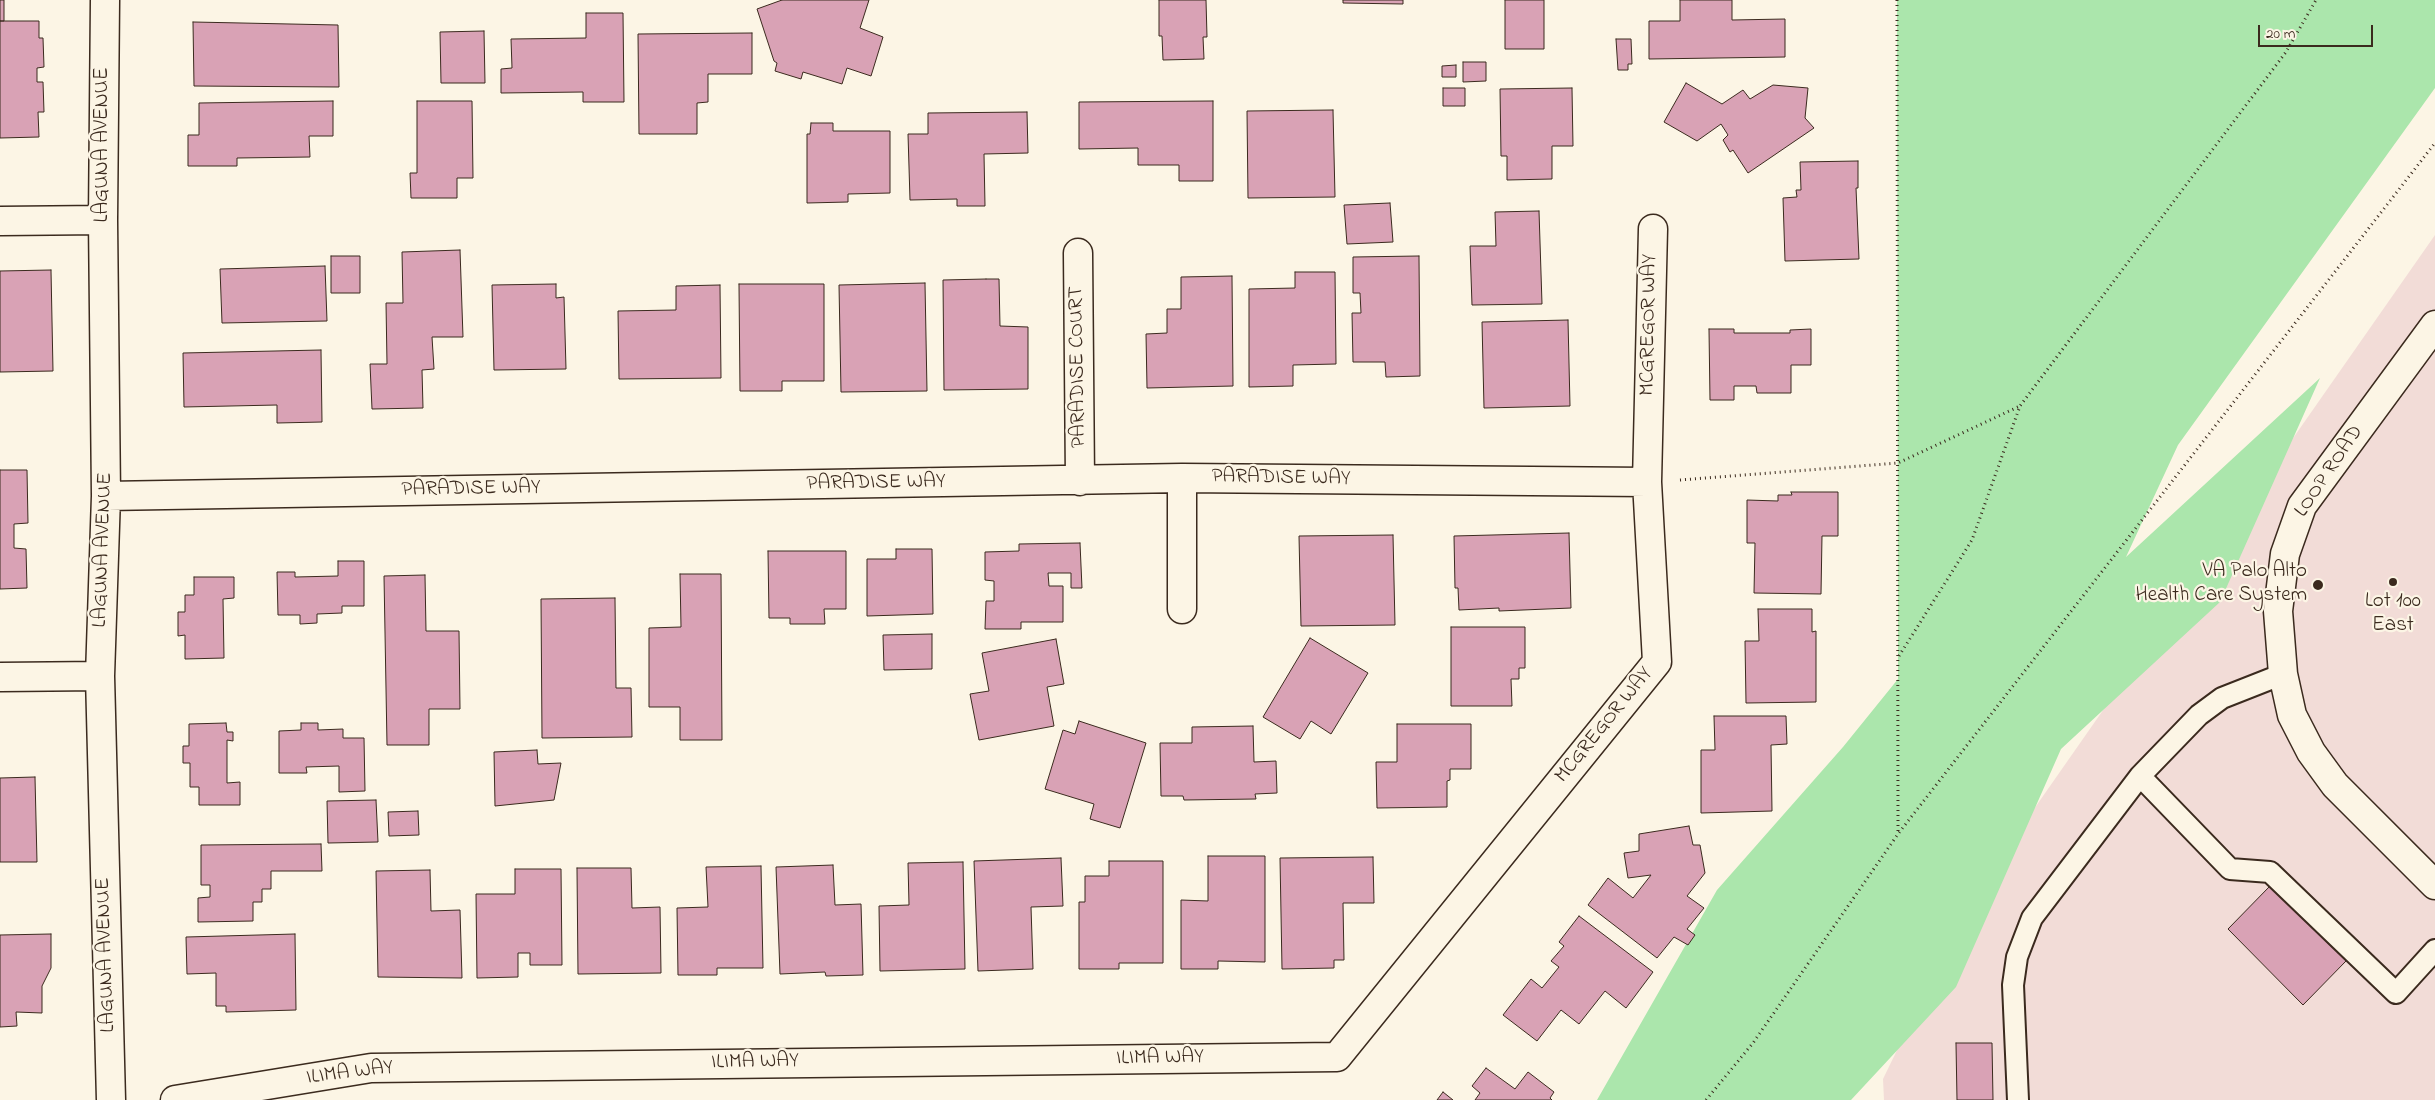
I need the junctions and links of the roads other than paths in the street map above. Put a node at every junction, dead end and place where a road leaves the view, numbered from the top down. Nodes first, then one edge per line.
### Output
1 (105, 0) edge
2 (0, 220) edge
3 (103, 220) junction
4 (1653, 228) dead end
5 (1078, 253) dead end
6 (2435, 325) edge
7 (1182, 478) junction
8 (1080, 481) junction
9 (1646, 482) junction
10 (106, 496) junction
11 (1182, 609) dead end
12 (2283, 674) junction
13 (100, 676) junction
14 (0, 677) edge
15 (2140, 776) junction
16 (2435, 885) edge
17 (2435, 950) edge
18 (1337, 1057) joint
19 (111, 1100) edge
20 (175, 1100) edge
21 (2018, 1100) edge

1 - 3 street, LAGUNA AVENUE
2 - 3 street
3 - 10 street, LAGUNA AVENUE
4 - 9 street, MCGREGOR WAY
5 - 8 street, PARADISE COURT
6 - 12 street, LOOP ROAD
7 - 8 street, PARADISE WAY
7 - 9 street, PARADISE WAY
7 - 11 street
8 - 10 street, PARADISE WAY
9 - 18 street, MCGREGOR WAY
10 - 13 street, LAGUNA AVENUE
12 - 15 lane
12 - 16 street, LOOP ROAD
13 - 14 street
13 - 19 street, LAGUNA AVENUE
15 - 17 lane
15 - 21 lane
18 - 20 street, ILIMA WAY

